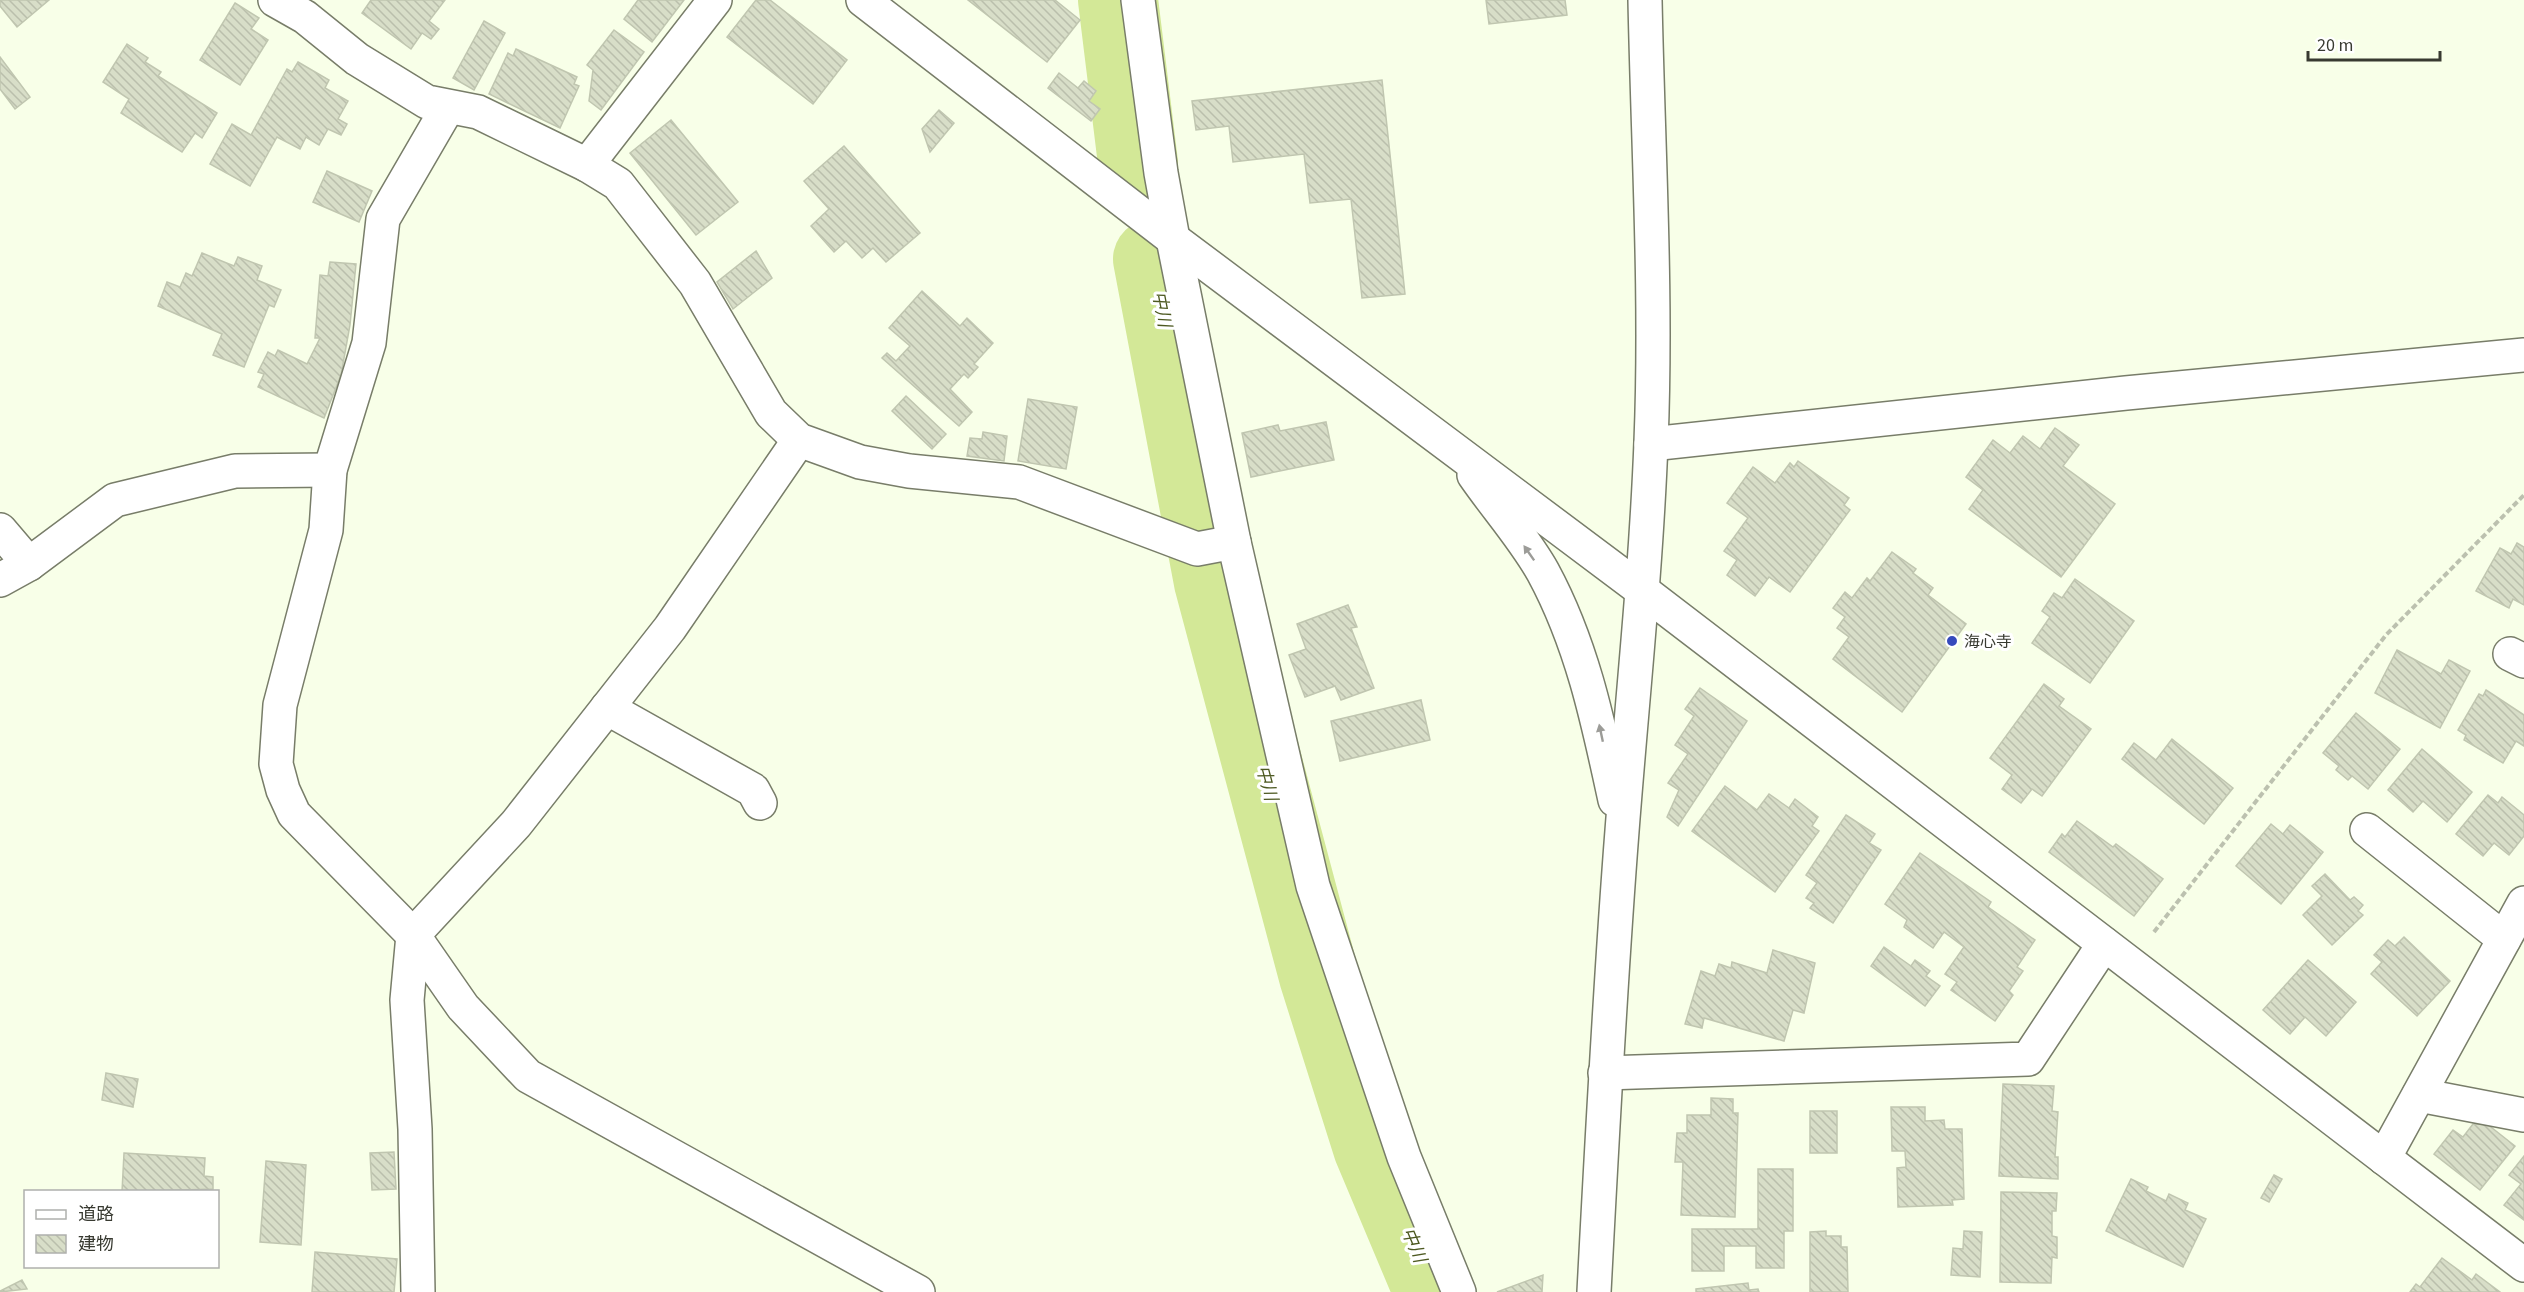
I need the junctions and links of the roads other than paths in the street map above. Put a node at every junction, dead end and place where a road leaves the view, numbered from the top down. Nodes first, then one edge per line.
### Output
1 (275, 0) edge
2 (715, 0) edge
3 (863, 0) edge
4 (1138, 0) edge
5 (1645, 0) edge
6 (448, 107) junction
7 (587, 165) junction
8 (1173, 238) junction
9 (2524, 355) edge
10 (799, 440) junction
11 (1651, 444) junction
12 (1455, 448) junction
13 (330, 470) junction
14 (0, 530) edge
15 (1217, 545) junction
16 (29, 564) junction
17 (0, 580) edge
18 (1643, 591) junction
19 (607, 708) junction
20 (759, 803) dead end
21 (2367, 830) dead end
22 (1622, 831) junction
23 (2524, 903) edge
24 (413, 935) junction
25 (2504, 939) junction
26 (2117, 953) junction
27 (1605, 1073) junction
28 (2419, 1095) junction
29 (2524, 1115) edge
30 (2384, 1158) junction
31 (2524, 1265) edge
32 (418, 1292) edge
33 (918, 1292) edge
34 (1459, 1292) edge
35 (1594, 1292) edge

1 - 6 street
2 - 7 street
3 - 8 street
4 - 8 street
5 - 11 street
6 - 7 street
6 - 13 street
7 - 10 street
8 - 12 street
8 - 15 street
9 - 11 street
10 - 15 street
10 - 19 street
11 - 18 street
12 - 18 street
22 -> 12 street
13 - 16 street
13 - 24 street
14 - 16 street
15 - 34 street
16 - 17 street
18 - 22 street
18 - 26 street
19 - 20 street
19 - 24 street
21 - 25 street
22 - 27 street
23 - 25 street
24 - 32 street
24 - 33 street
25 - 28 street
26 - 27 street
26 - 30 street
27 - 35 street
28 - 29 street
28 - 30 street
30 - 31 street

